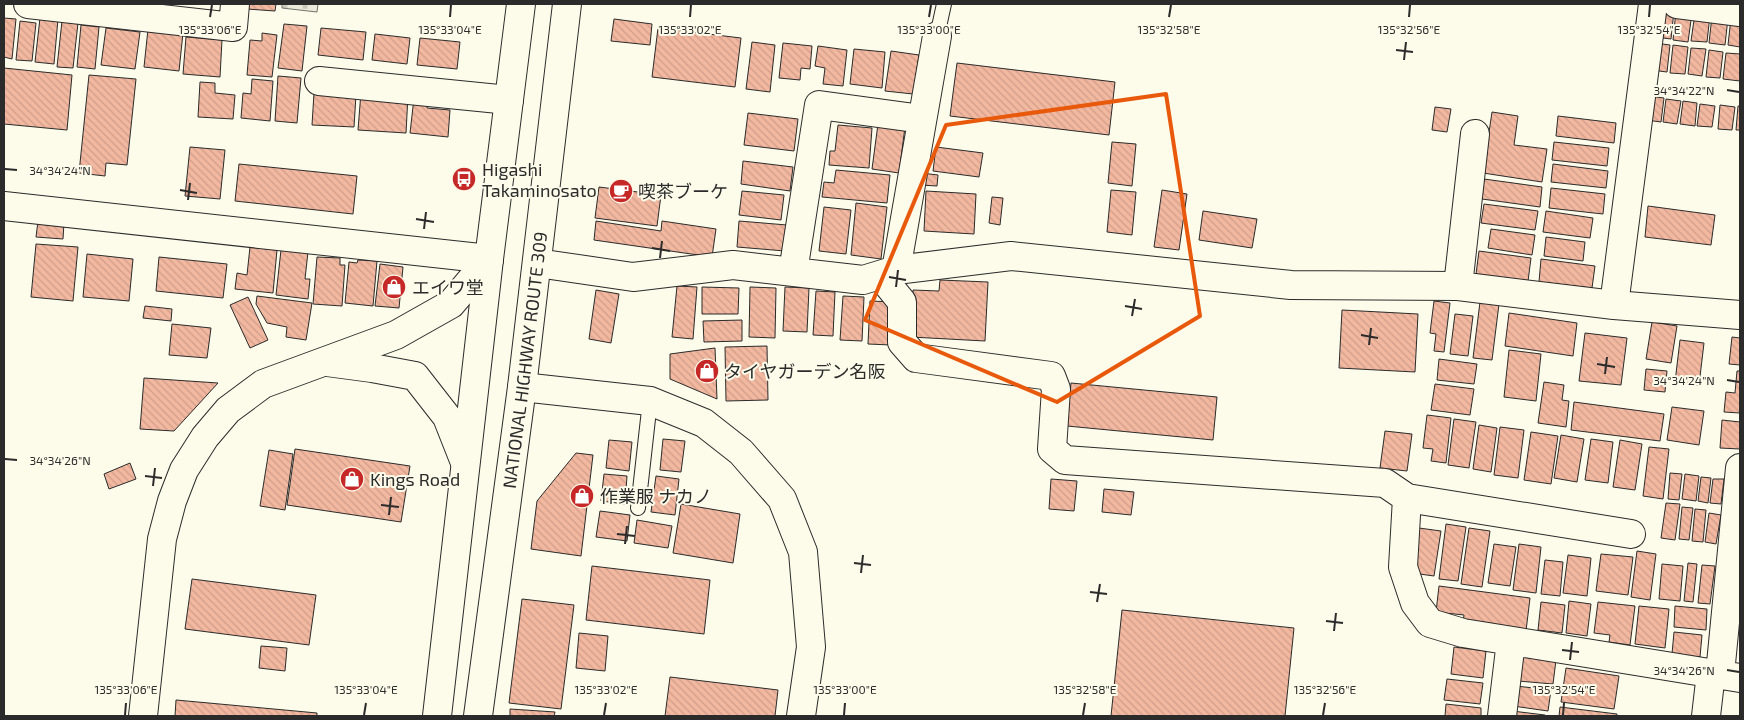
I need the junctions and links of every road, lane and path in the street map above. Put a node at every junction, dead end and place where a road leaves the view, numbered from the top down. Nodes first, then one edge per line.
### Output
1 (27, 4) edge
2 (235, 4) edge
3 (521, 4) edge
4 (567, 4) edge
5 (944, 4) edge
6 (1653, 4) edge
7 (1676, 4) edge
8 (144, 10) edge
9 (1740, 12) edge
10 (937, 36) joint
11 (319, 81) dead end
12 (509, 100) junction
13 (922, 119) junction
14 (1475, 134) dead end
15 (4, 206) edge
16 (489, 260) junction
17 (537, 263) junction
18 (793, 272) junction
19 (888, 273) junction
20 (1458, 286) junction
21 (1614, 305) junction
22 (1740, 315) edge
23 (320, 361) junction
24 (522, 387) junction
25 (650, 401) junction
26 (466, 464) junction
27 (1740, 468) edge
28 (1407, 498) junction
29 (638, 508) dead end
30 (1631, 534) dead end
31 (1736, 562) edge
32 (1511, 641) junction
33 (1724, 675) edge
34 (143, 716) edge
35 (438, 716) edge
36 (478, 716) edge
37 (800, 716) edge
38 (1502, 716) edge
39 (1706, 716) edge

1 - 8 main road
2 - 8 main road
3 - 12 main road
4 - 17 main road, NATIONAL HIGHWAY ROUTE 309
5 - 10 lane
6 - 21 main road
7 - 9 main road
10 - 13 main road
11 - 12 main road
12 - 16 main road
13 - 18 main road
13 - 19 main road
14 - 20 main road
15 - 16 main road
16 - 23 main road
16 - 26 main road
17 - 18 main road
17 - 24 main road, NATIONAL HIGHWAY ROUTE 309
18 - 19 main road
19 - 20 main road
19 - 28 main road
20 - 21 main road
21 - 22 main road
23 - 26 main road
23 - 34 main road
24 - 25 main road
24 - 36 main road, NATIONAL HIGHWAY ROUTE 309
25 - 29 lane
25 - 37 main road
26 - 35 main road
27 - 31 main road
28 - 30 main road
28 - 32 main road
31 - 33 main road
32 - 33 main road
32 - 38 main road
33 - 39 main road

